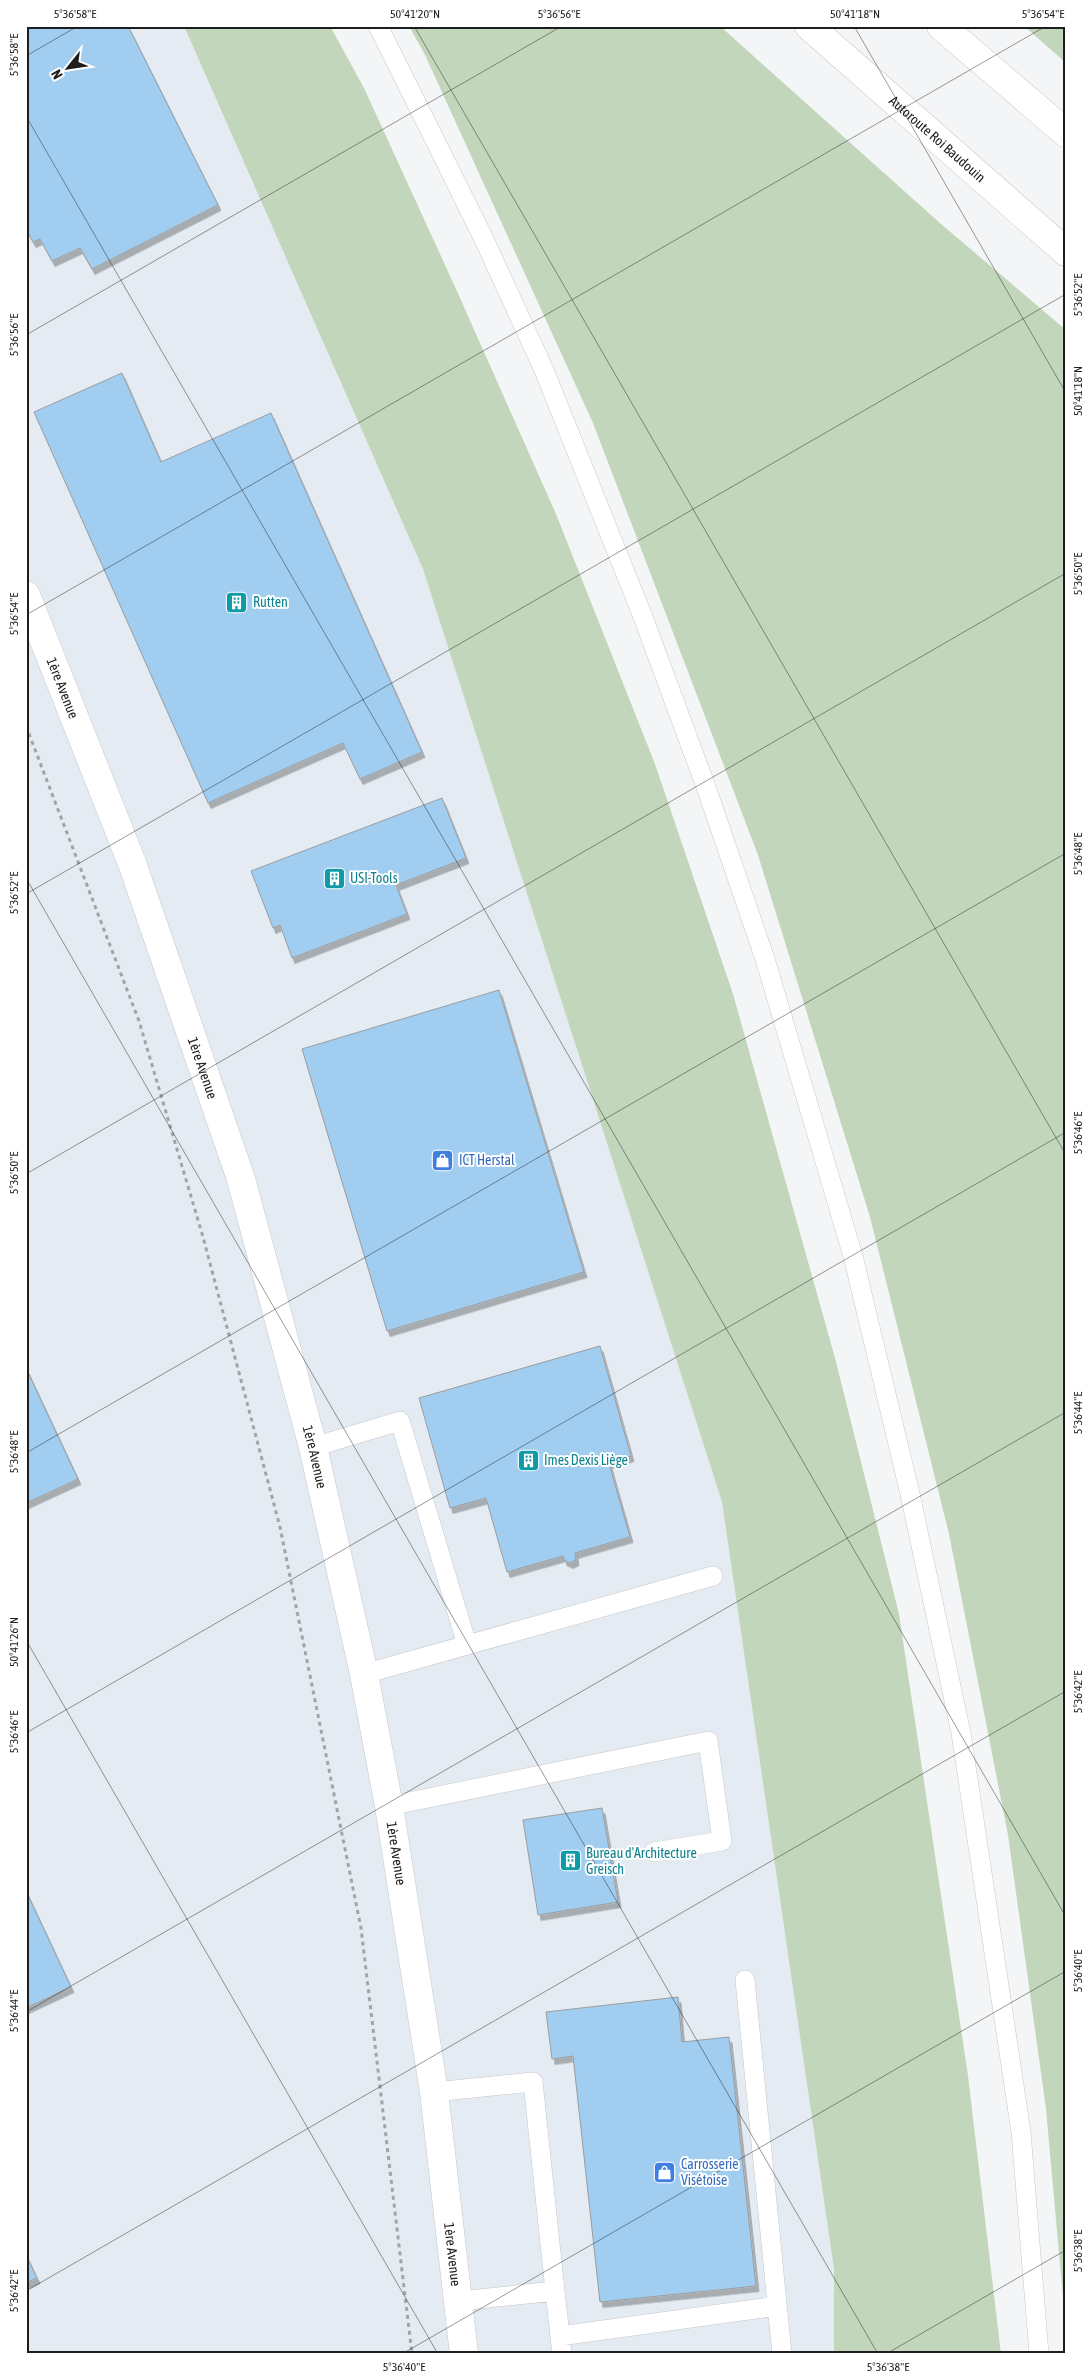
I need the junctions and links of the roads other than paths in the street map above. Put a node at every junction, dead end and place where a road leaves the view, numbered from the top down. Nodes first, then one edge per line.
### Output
1 (378, 26) edge
2 (809, 26) edge
3 (941, 26) edge
4 (1066, 132) edge
5 (1066, 252) edge
6 (26, 595) edge
7 (312, 1447) junction
8 (713, 1576) dead end
9 (467, 1645) junction
10 (364, 1674) junction
11 (389, 1806) junction
12 (654, 1852) dead end
13 (745, 1980) dead end
14 (434, 2092) junction
15 (555, 2291) junction
16 (459, 2301) junction
17 (777, 2306) junction
18 (561, 2345) edge
19 (464, 2354) edge
20 (782, 2354) edge
21 (1039, 2354) edge

1 - 21 lane
2 - 5 main road, Autoroute Roi Baudouin
3 - 4 main road
6 - 7 main road, 1ère Avenue
7 - 9 lane
7 - 10 main road, 1ère Avenue
8 - 9 lane
9 - 10 lane
10 - 11 main road, 1ère Avenue
11 - 12 lane
11 - 14 main road, 1ère Avenue
13 - 17 lane
14 - 15 lane
14 - 16 main road, 1ère Avenue
15 - 16 lane
15 - 18 lane
16 - 19 main road, 1ère Avenue
17 - 18 lane
17 - 20 lane

